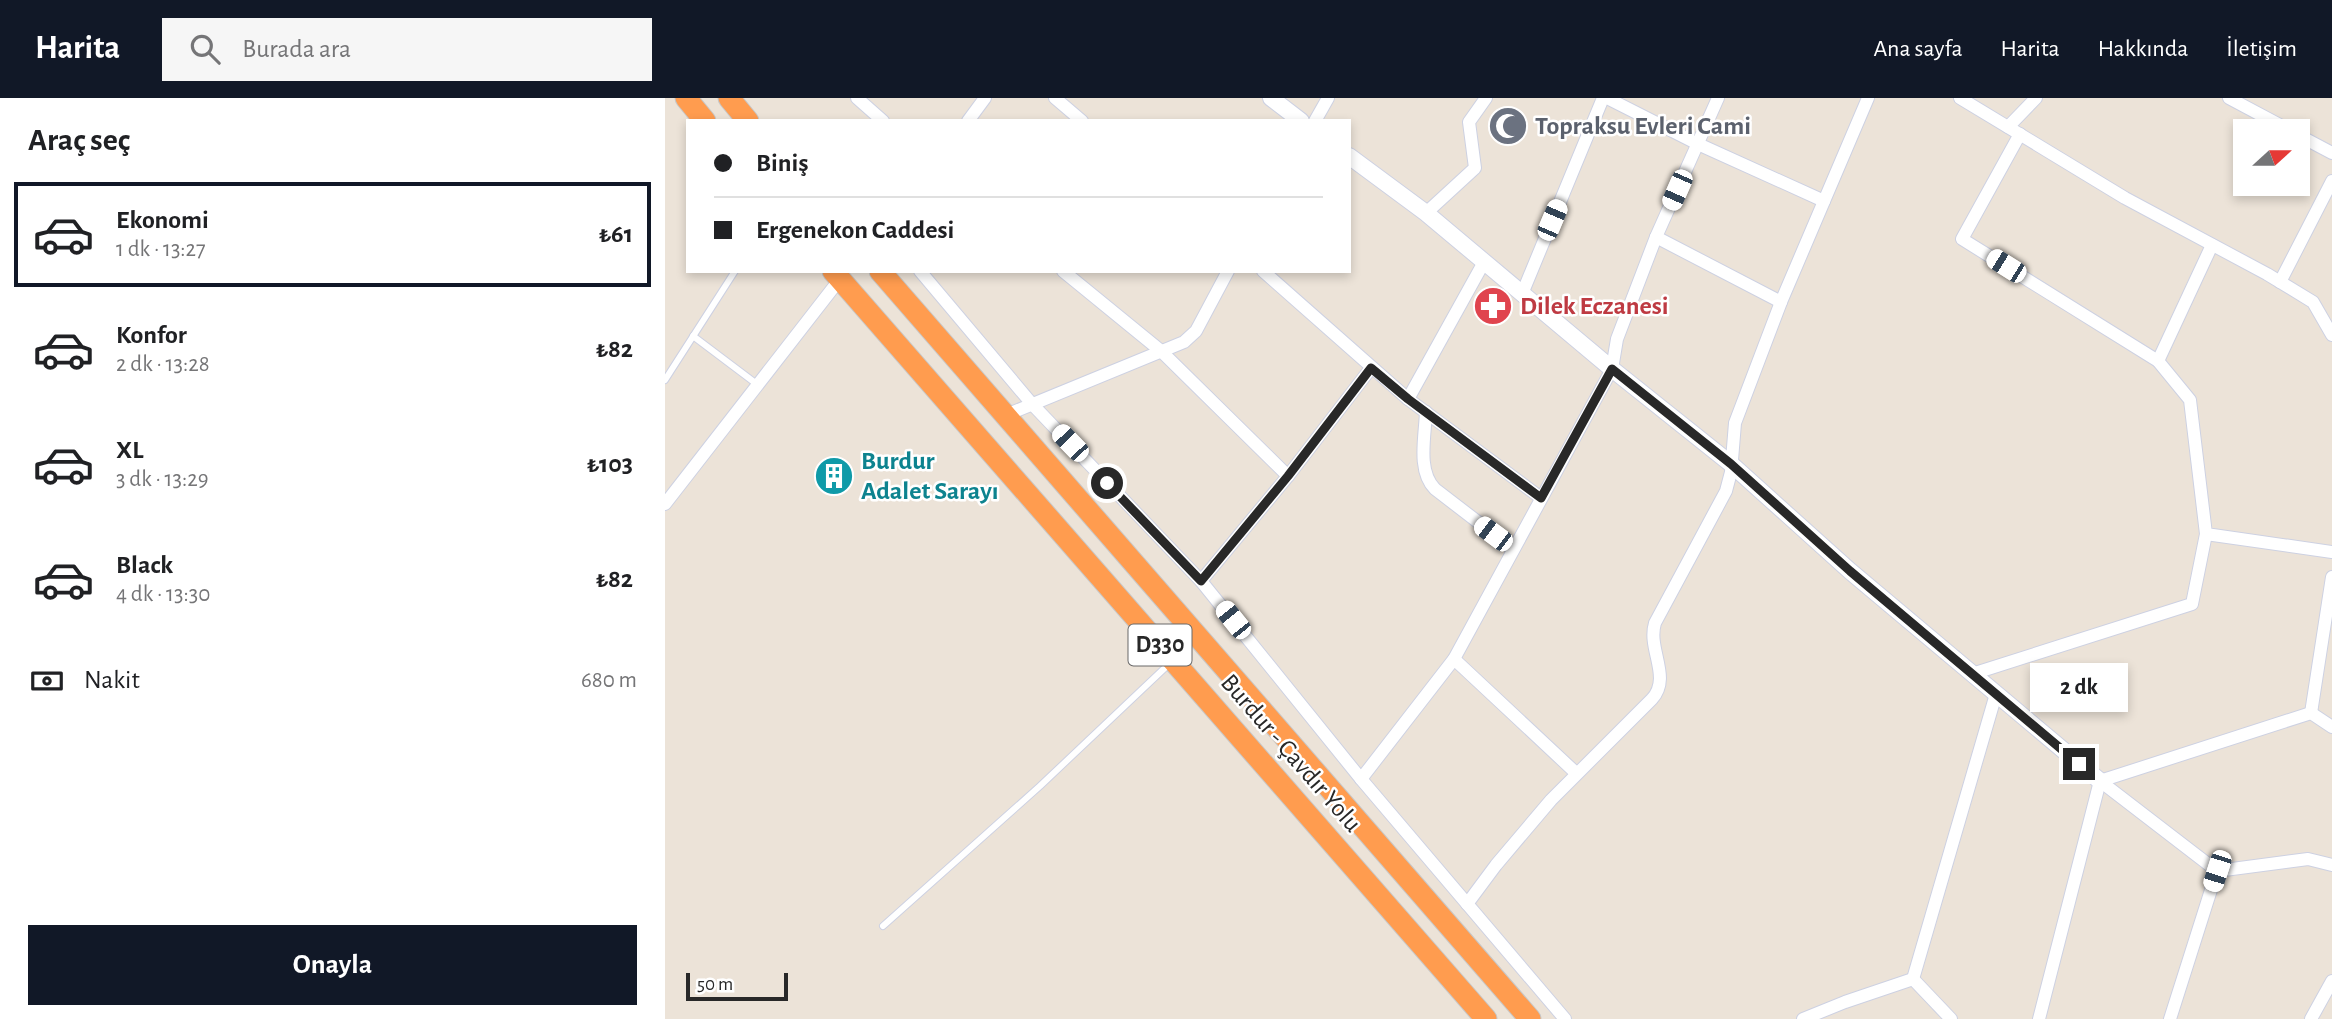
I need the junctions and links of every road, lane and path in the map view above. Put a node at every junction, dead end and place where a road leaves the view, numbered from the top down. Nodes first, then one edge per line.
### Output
1 (686, 98) edge
2 (729, 98) edge
3 (857, 98) edge
4 (985, 98) edge
5 (1055, 98) edge
6 (1271, 98) edge
7 (1328, 98) edge
8 (1486, 98) edge
9 (1605, 98) edge
10 (1718, 98) edge
11 (1868, 98) edge
12 (1960, 98) edge
13 (2036, 98) edge
14 (2229, 98) edge
15 (703, 119) edge
16 (746, 119) edge
17 (881, 119) edge
18 (969, 119) edge
19 (1080, 119) edge
20 (1298, 119) edge
21 (1316, 119) edge
22 (2268, 119) edge
23 (2008, 127) junction
24 (2020, 134) junction
25 (2310, 141) edge
26 (1697, 144) junction
27 (2332, 153) edge
28 (1351, 157) edge
29 (2332, 181) edge
30 (1824, 201) junction
31 (1426, 213) junction
32 (1656, 237) junction
33 (2212, 245) junction
34 (1483, 261) junction
35 (735, 273) edge
36 (882, 273) edge
37 (922, 273) edge
38 (1065, 273) edge
39 (1227, 273) edge
40 (1265, 273) edge
41 (837, 275) edge
42 (2280, 282) junction
43 (1522, 294) junction
44 (1781, 302) junction
45 (2332, 335) edge
46 (693, 336) junction
47 (1161, 351) junction
48 (2158, 361) junction
49 (1371, 368) junction
50 (1612, 369) junction
51 (665, 380) edge
52 (758, 385) junction
53 (1408, 399) junction
54 (1032, 404) junction
55 (1426, 412) junction
56 (1006, 415) junction
57 (1731, 464) junction
58 (1288, 476) junction
59 (1541, 498) junction
60 (666, 502) edge
61 (2206, 534) junction
62 (1513, 549) junction
63 (2332, 552) edge
64 (2332, 578) edge
65 (1201, 581) junction
66 (2330, 610) edge
67 (1454, 659) junction
68 (1173, 660) junction
69 (1972, 674) junction
70 (1996, 694) junction
71 (2311, 713) junction
72 (2332, 727) edge
73 (1576, 773) junction
74 (1361, 779) junction
75 (2100, 781) junction
76 (2332, 865) edge
77 (2217, 871) junction
78 (1467, 904) junction
79 (883, 926) dead end
80 (1913, 979) junction
81 (2332, 981) edge
82 (1486, 1019) edge
83 (1530, 1019) edge
84 (1565, 1019) edge
85 (1803, 1019) edge
86 (1951, 1019) edge
87 (2039, 1019) edge
88 (2170, 1019) edge
89 (2311, 1019) edge

1 - 15 highway
2 - 16 highway
3 - 17 street
4 - 18 street
5 - 19 street
6 - 20 street
7 - 21 street
8 - 31 street
9 - 26 street
9 - 43 street
10 - 26 street
11 - 30 street
12 - 23 street
13 - 23 street
14 - 22 street
23 - 24 street
24 - 33 street
24 - 48 street
25 - 27 street
26 - 30 street
26 - 32 street
28 - 31 street
29 - 42 street
30 - 44 street
31 - 34 street
32 - 44 street
32 - 50 street
33 - 42 street
33 - 48 street
34 - 43 street
34 - 53 street
35 - 46 lane
36 - 56 highway, Burdur - Çavdır Yolu / D330
37 - 54 street
38 - 47 street
39 - 47 street
40 - 49 street
41 - 52 street
41 - 68 highway, Burdur - Çavdır Yolu / D330
42 - 45 street
43 - 50 street
44 - 57 street
46 - 51 lane
46 - 52 lane
47 - 54 street
47 - 58 street
48 - 61 street
49 - 53 street
49 - 58 street
50 - 57 street
50 - 59 street
52 - 60 street
53 - 55 street
54 - 56 street
54 - 65 street
55 - 59 street
55 - 62 street
56 - 83 highway, Burdur - Çavdır Yolu / D330
57 - 69 street
57 - 73 street
58 - 65 street
59 - 62 street
61 - 63 street
61 - 69 street
62 - 67 street
64 - 66 street
65 - 74 street
66 - 71 street
67 - 73 street
67 - 74 street
68 - 79 lane
68 - 82 highway, Burdur - Çavdır Yolu / D330
69 - 70 street
70 - 75 street
70 - 80 street
71 - 72 street
71 - 75 street
73 - 78 street
74 - 78 street
75 - 77 street
75 - 87 street
76 - 77 street
77 - 88 street
78 - 84 street
80 - 85 street
80 - 86 street
81 - 89 street

